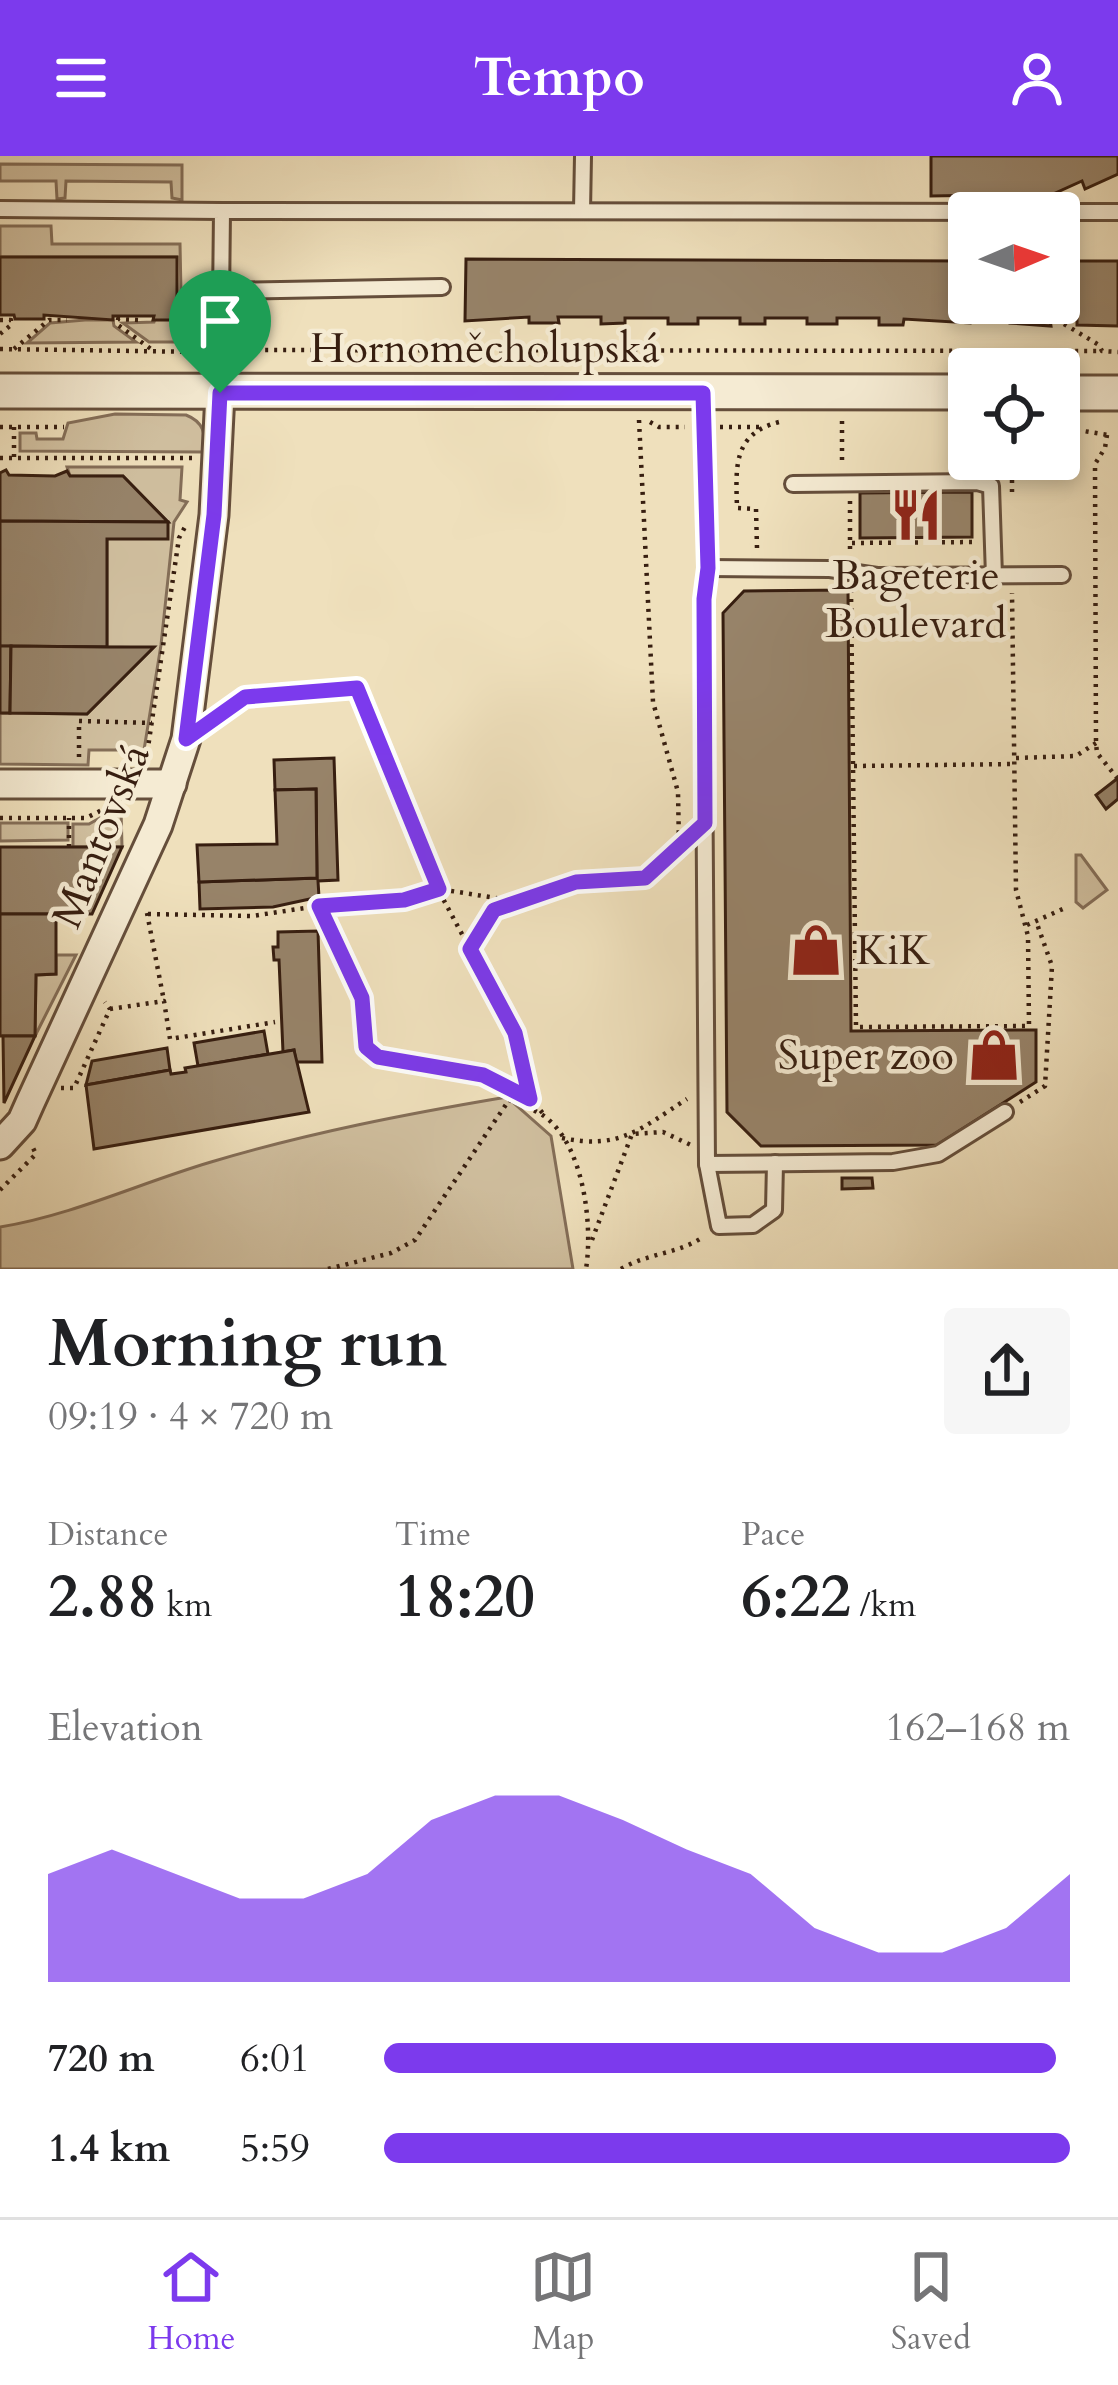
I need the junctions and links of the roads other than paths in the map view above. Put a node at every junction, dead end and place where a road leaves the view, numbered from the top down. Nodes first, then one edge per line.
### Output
1 (584, 156) edge
2 (0, 209) edge
3 (222, 211) junction
4 (582, 211) junction
5 (1118, 212) edge
6 (442, 287) dead end
7 (220, 291) junction
8 (0, 391) edge
9 (948, 392) edge
10 (220, 393) junction
11 (703, 393) junction
12 (1080, 393) edge
13 (1118, 393) edge
14 (793, 484) dead end
15 (708, 568) junction
16 (994, 575) junction
17 (1062, 575) dead end
18 (0, 784) edge
19 (172, 784) junction
20 (1005, 1112) road end
21 (0, 1145) edge
22 (707, 1158) junction
23 (775, 1163) junction

1 - 4 lane
2 - 3 lane
3 - 4 lane
3 - 7 lane
4 - 5 lane
6 - 7 lane
7 - 10 lane
8 - 10 street, Hornoměcholupská
9 - 11 street, Hornoměcholupská
10 - 11 street, Hornoměcholupská
10 - 19 street, Mantovská
11 - 15 lane
12 - 13 street
14 - 16 lane
15 - 16 lane
15 - 22 lane
16 - 17 lane
18 - 19 street
19 - 21 street, Mantovská
20 - 23 lane
22 - 23 lane
22 - 23 lane

